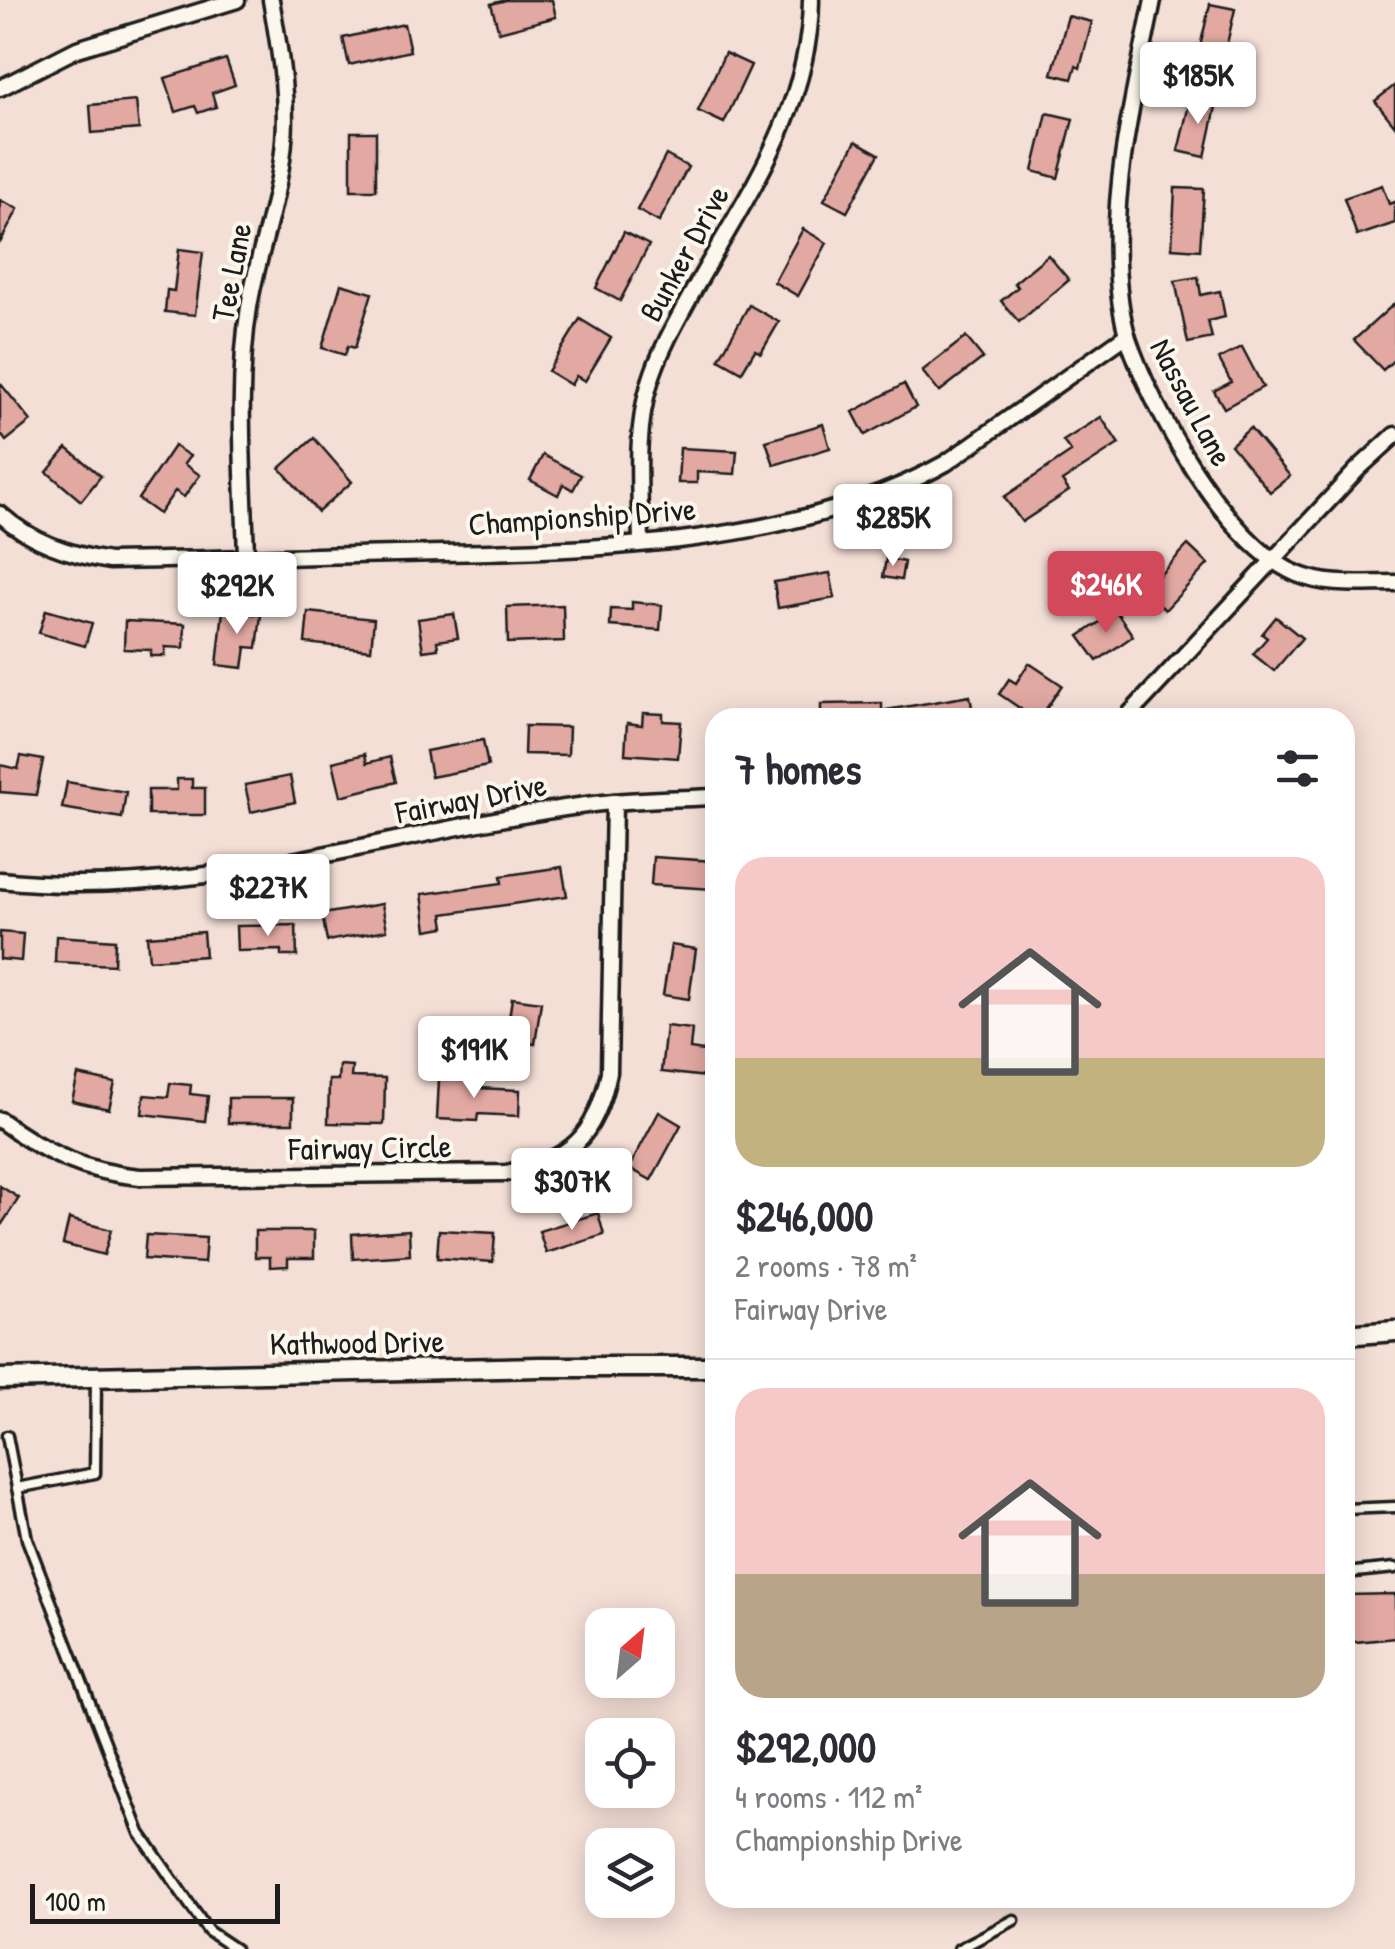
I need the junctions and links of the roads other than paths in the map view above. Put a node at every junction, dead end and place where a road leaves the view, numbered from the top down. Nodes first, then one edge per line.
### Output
1 (237, 0) edge
2 (271, 0) edge
3 (811, 0) edge
4 (1153, 0) edge
5 (0, 88) edge
6 (1127, 335) junction
7 (1395, 434) edge
8 (0, 514) edge
9 (640, 542) junction
10 (246, 558) junction
11 (1274, 560) junction
12 (1395, 582) edge
13 (1135, 708) edge
14 (705, 797) edge
15 (614, 802) junction
16 (0, 880) edge
17 (0, 1120) edge
18 (1395, 1332) edge
19 (1355, 1334) edge
20 (705, 1367) edge
21 (96, 1378) junction
22 (0, 1379) edge
23 (8, 1436) dead end
24 (17, 1488) junction
25 (1395, 1507) edge
26 (1355, 1508) edge
27 (1395, 1568) edge
28 (1355, 1572) edge
29 (1014, 1920) dead end
30 (235, 1949) edge
31 (959, 1949) edge

1 - 5 street
2 - 10 street, Tee Lane
3 - 9 street, Bunker Drive
4 - 6 street, Nassau Lane
6 - 9 street, Championship Drive
6 - 11 street, Nassau Lane
7 - 11 street
8 - 10 street, Championship Drive
9 - 10 street, Championship Drive
11 - 12 street, Nassau Lane
11 - 13 street
14 - 15 street, Fairway Drive
15 - 16 street, Fairway Drive
15 - 17 street, Fairway Circle
18 - 19 street
20 - 21 street, Kathwood Drive
21 - 22 street, Kathwood Drive
21 - 24 lane
23 - 24 lane
24 - 30 lane
25 - 26 lane
27 - 28 lane
29 - 31 lane

